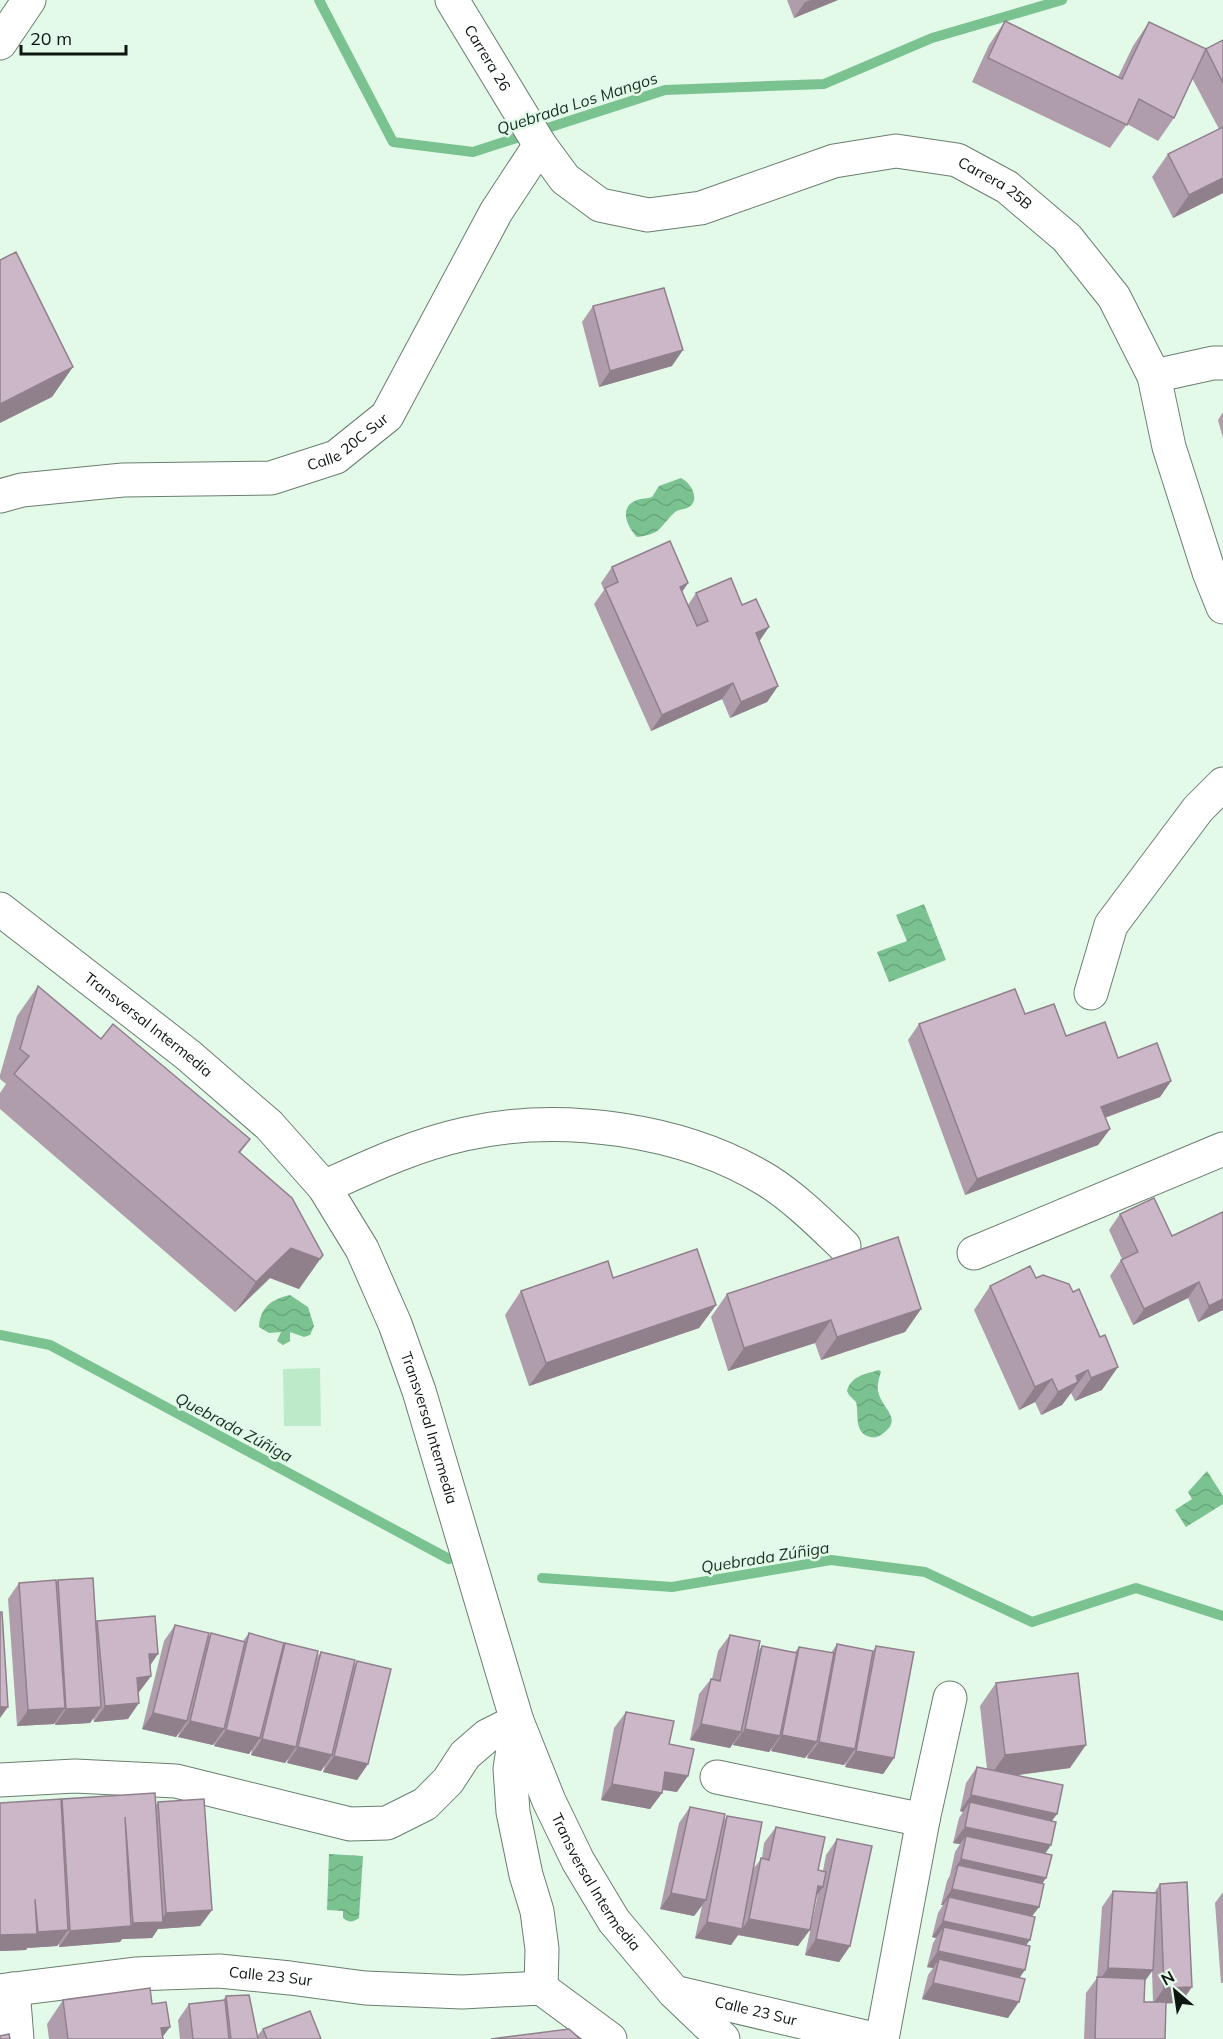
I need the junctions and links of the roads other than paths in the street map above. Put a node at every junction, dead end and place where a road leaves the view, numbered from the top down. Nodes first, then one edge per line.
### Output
1 (29, 0) edge
2 (452, 0) edge
3 (0, 43) edge
4 (540, 145) junction
5 (1223, 363) edge
6 (1154, 376) junction
7 (0, 496) edge
8 (1223, 607) edge
9 (1223, 784) edge
10 (0, 909) edge
11 (1091, 993) dead end
12 (1223, 1149) edge
13 (324, 1187) junction
14 (844, 1246) dead end
15 (974, 1253) dead end
16 (950, 1698) dead end
17 (517, 1720) junction
18 (717, 1777) dead end
19 (0, 1779) edge
20 (923, 1820) junction
21 (541, 1988) junction
22 (7, 1990) edge
23 (674, 1992) junction
24 (17, 2039) edge
25 (610, 2039) edge
26 (723, 2039) edge
27 (874, 2039) edge
28 (882, 2039) edge

1 - 3 street
2 - 4 street, Carrera 26
4 - 6 street, Carrera 25B
4 - 7 street, Calle 20C Sur
5 - 6 street
6 - 8 street, Carrera 25B
9 - 11 street
10 - 13 street, Transversal Intermedia
12 - 15 street
13 - 14 street
13 - 17 street, Transversal Intermedia
16 - 20 street
17 - 19 street
17 - 21 street
17 - 23 street, Transversal Intermedia
18 - 20 street
20 - 28 street
21 - 22 street, Calle 23 Sur
21 - 25 street
22 - 24 street
23 - 26 street, Transversal Intermedia
23 - 27 street, Calle 23 Sur

